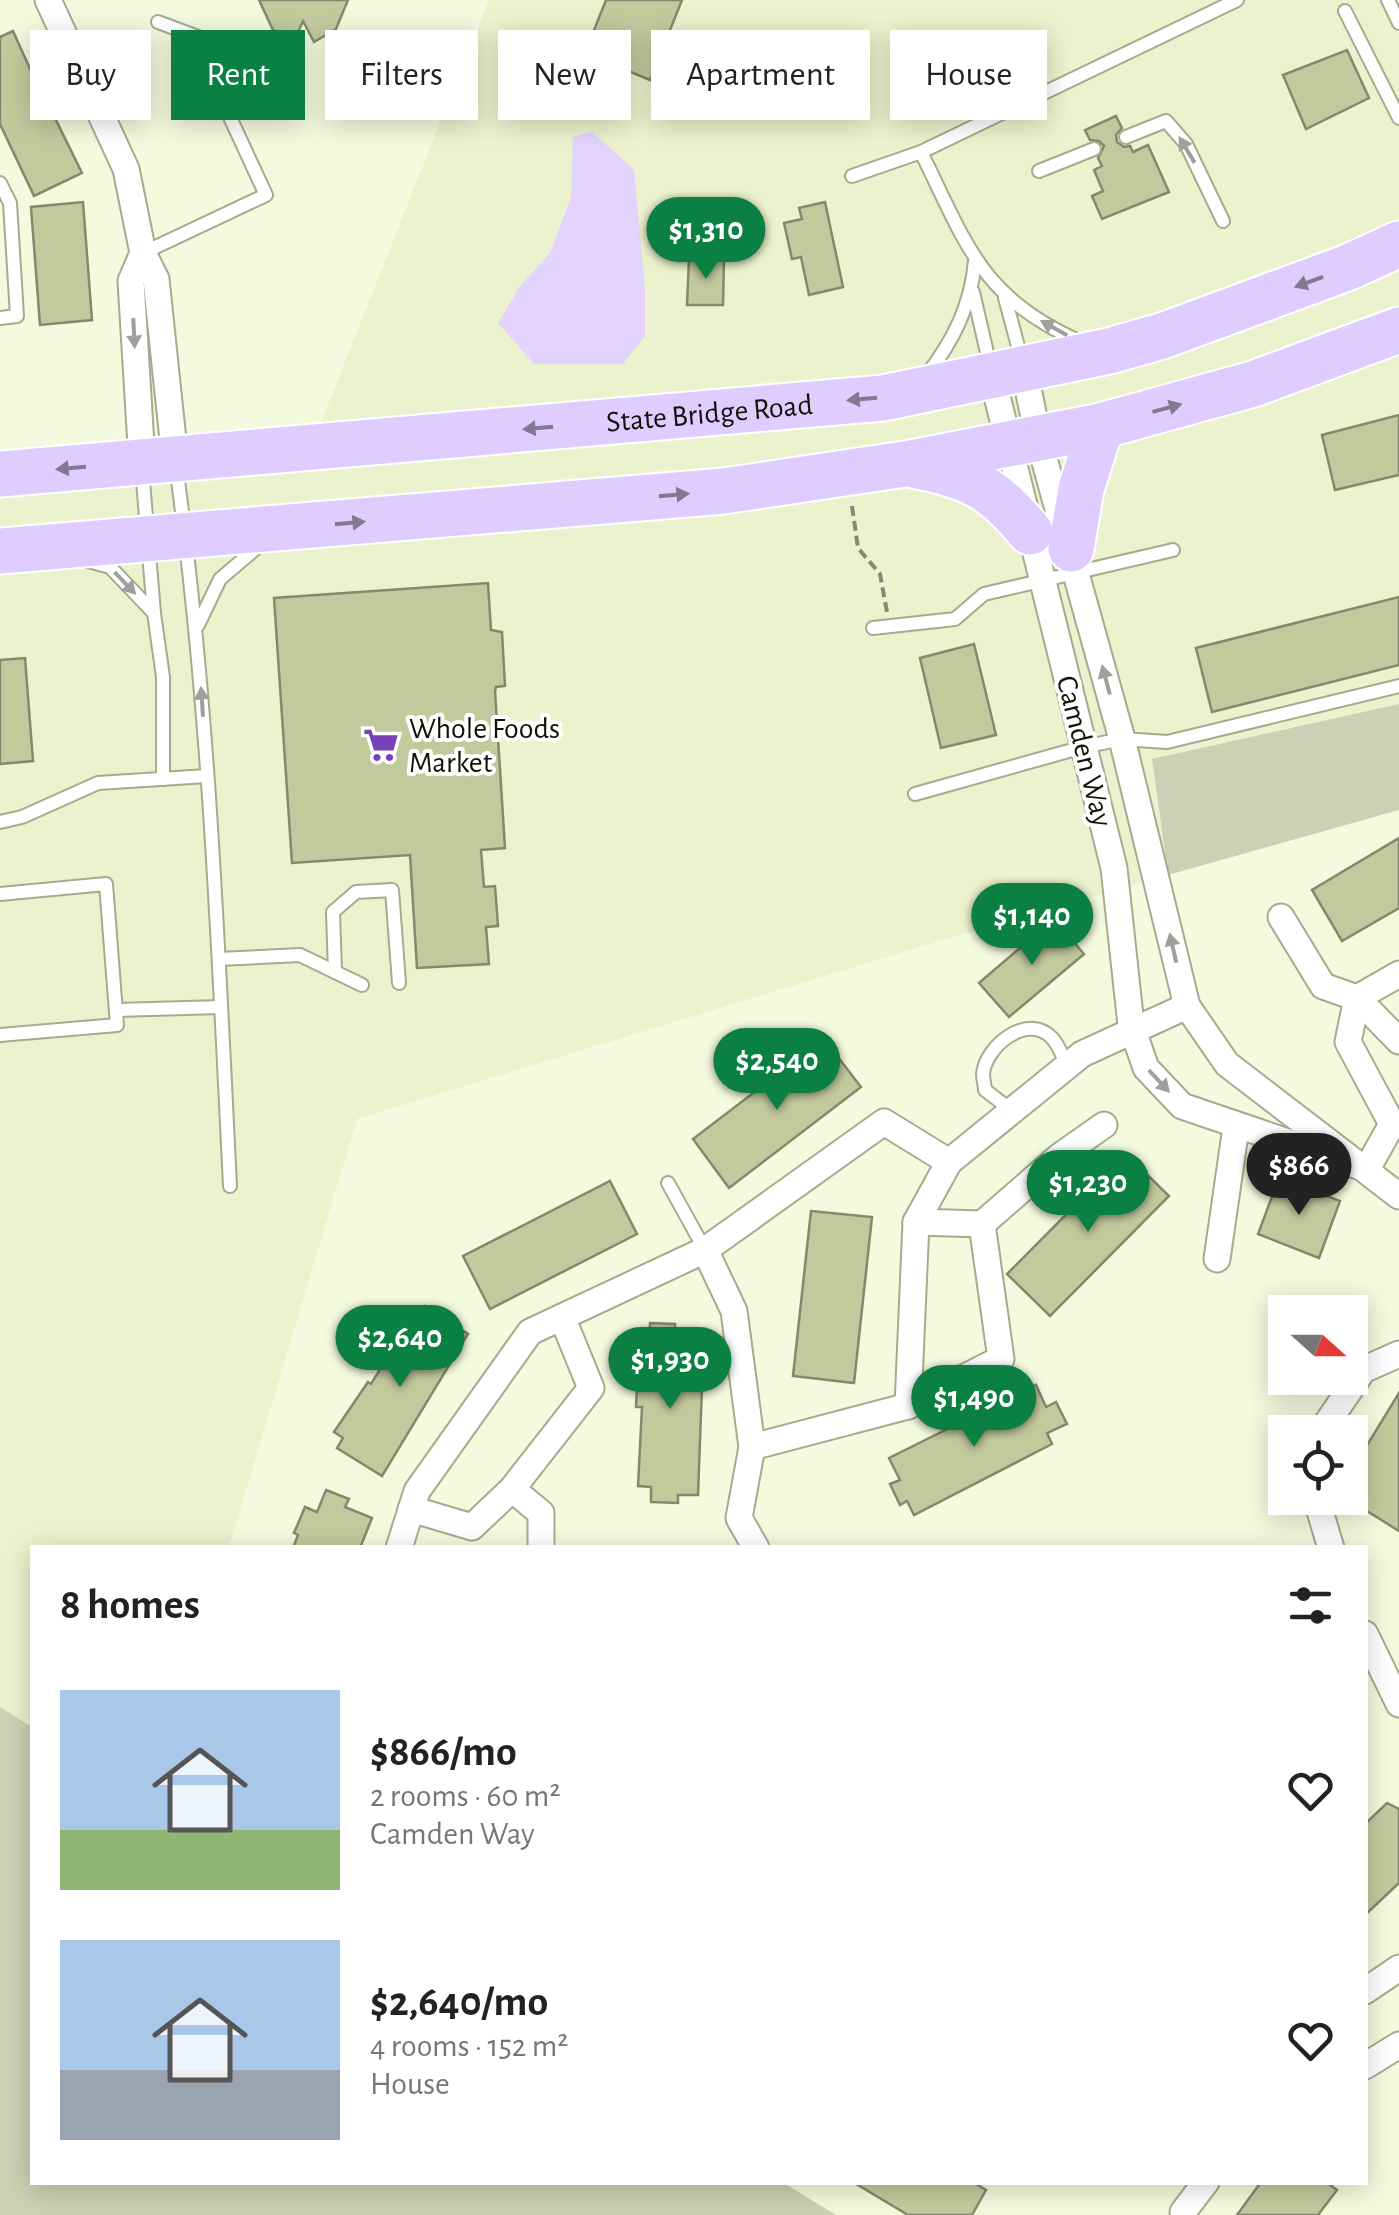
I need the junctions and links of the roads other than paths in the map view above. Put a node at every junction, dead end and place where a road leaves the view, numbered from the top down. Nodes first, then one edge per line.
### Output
1 (48, 0) edge
2 (1237, 0) edge
3 (1388, 0) edge
4 (1344, 11) dead end
5 (158, 22) dead end
6 (1399, 23) edge
7 (1399, 118) edge
8 (1126, 136) dead end
9 (1094, 150) dead end
10 (921, 152) junction
11 (1039, 172) dead end
12 (852, 176) dead end
13 (0, 183) edge
14 (1223, 221) dead end
15 (1399, 244) edge
16 (142, 253) junction
17 (974, 261) junction
18 (972, 290) junction
19 (1005, 296) junction
20 (0, 318) edge
21 (1399, 330) edge
22 (1109, 350) junction
23 (1008, 372) junction
24 (915, 392) junction
25 (1101, 426) junction
26 (1023, 440) junction
27 (159, 460) junction
28 (905, 464) junction
29 (0, 474) edge
30 (277, 530) junction
31 (167, 538) junction
32 (19, 549) edge
33 (1174, 550) dead end
34 (1055, 559) junction
35 (154, 613) junction
36 (196, 627) junction
37 (874, 628) dead end
38 (1399, 686) edge
39 (1122, 740) junction
40 (1083, 747) junction
41 (207, 776) junction
42 (163, 779) junction
43 (915, 794) dead end
44 (0, 822) edge
45 (0, 894) edge
46 (1281, 917) dead end
47 (219, 959) junction
48 (335, 972) junction
49 (1399, 974) edge
50 (398, 983) dead end
51 (362, 985) dead end
52 (1357, 998) junction
53 (1188, 1006) junction
54 (221, 1007) junction
55 (116, 1010) junction
56 (1133, 1032) junction
57 (0, 1035) edge
58 (1399, 1040) edge
59 (1067, 1066) junction
60 (1011, 1110) junction
61 (1104, 1124) dead end
62 (1236, 1127) junction
63 (949, 1162) junction
64 (1367, 1170) junction
65 (668, 1182) dead end
66 (230, 1186) dead end
67 (1399, 1196) edge
68 (916, 1222) junction
69 (982, 1224) junction
70 (705, 1250) junction
71 (1216, 1258) dead end
72 (562, 1317) junction
73 (1399, 1354) edge
74 (908, 1406) junction
75 (1333, 1415) edge
76 (752, 1446) junction
77 (512, 1490) junction
78 (412, 1509) junction
79 (1321, 1515) edge
80 (469, 1537) edge
81 (400, 1545) edge
82 (542, 1545) edge
83 (754, 1545) edge
84 (1330, 1545) edge
85 (1368, 1640) edge
86 (1399, 1704) edge
87 (1399, 1968) edge
88 (1368, 1989) edge
89 (1399, 2044) edge
90 (1368, 2064) edge
91 (1204, 2185) edge
92 (1183, 2212) dead end

1 - 16 street
2 - 10 lane
3 - 6 lane
4 - 7 lane
5 - 16 lane
14 -> 8 lane
9 - 11 lane
10 - 12 lane
10 - 17 lane
13 - 20 lane
15 -> 22 highway, State Bridge Road
16 - 27 street
16 -> 27 street
17 - 18 lane
17 - 19 lane
18 - 23 lane
18 - 24 lane
22 -> 19 lane
19 - 23 lane
25 -> 21 highway
22 - 23 highway, State Bridge Road
23 - 24 highway, State Bridge Road
23 - 26 street
24 -> 27 highway, State Bridge Road
25 - 26 highway
25 - 34 highway
26 - 28 highway
26 - 34 street, Camden Way
26 - 34 street, Camden Way
27 -> 29 highway, State Bridge Road
27 - 31 lane
27 - 31 lane
30 -> 28 highway
28 - 34 highway
30 - 31 highway
30 - 36 lane
31 - 32 highway
31 - 35 lane
31 - 36 lane
32 -> 35 lane
33 - 34 lane
34 - 37 lane
39 -> 34 street, Camden Way
34 - 40 street, Camden Way
35 - 42 lane
41 -> 36 lane
38 - 39 lane
39 - 40 lane
53 -> 39 street, Camden Way
40 - 43 lane
40 - 56 street, Camden Way
41 - 42 lane
41 - 47 lane
42 - 44 lane
45 - 55 lane
46 - 52 street
47 - 48 lane
47 - 54 lane
48 - 50 lane
48 - 51 lane
49 - 52 street
52 - 58 street
52 - 64 street
53 - 56 street
53 - 64 street, Camden Way
54 - 55 lane
54 - 66 lane
55 - 57 lane
56 - 59 street
56 -> 62 street, Camden Way
59 - 60 street
59 - 60 lane
60 - 63 street
61 - 69 street
62 - 64 street, Camden Way
62 - 71 street
63 - 68 street
63 - 70 street
64 - 67 street
65 - 70 lane
68 - 69 street
68 - 74 street
69 - 74 street
70 - 72 street
70 - 76 street
72 - 77 street
72 - 78 street
73 - 75 street
74 - 76 street
76 - 83 street
77 - 80 street
77 - 82 street
78 - 80 street
78 - 81 street
79 - 84 street
85 - 86 street
87 - 88 street
89 - 90 street
91 - 92 street

